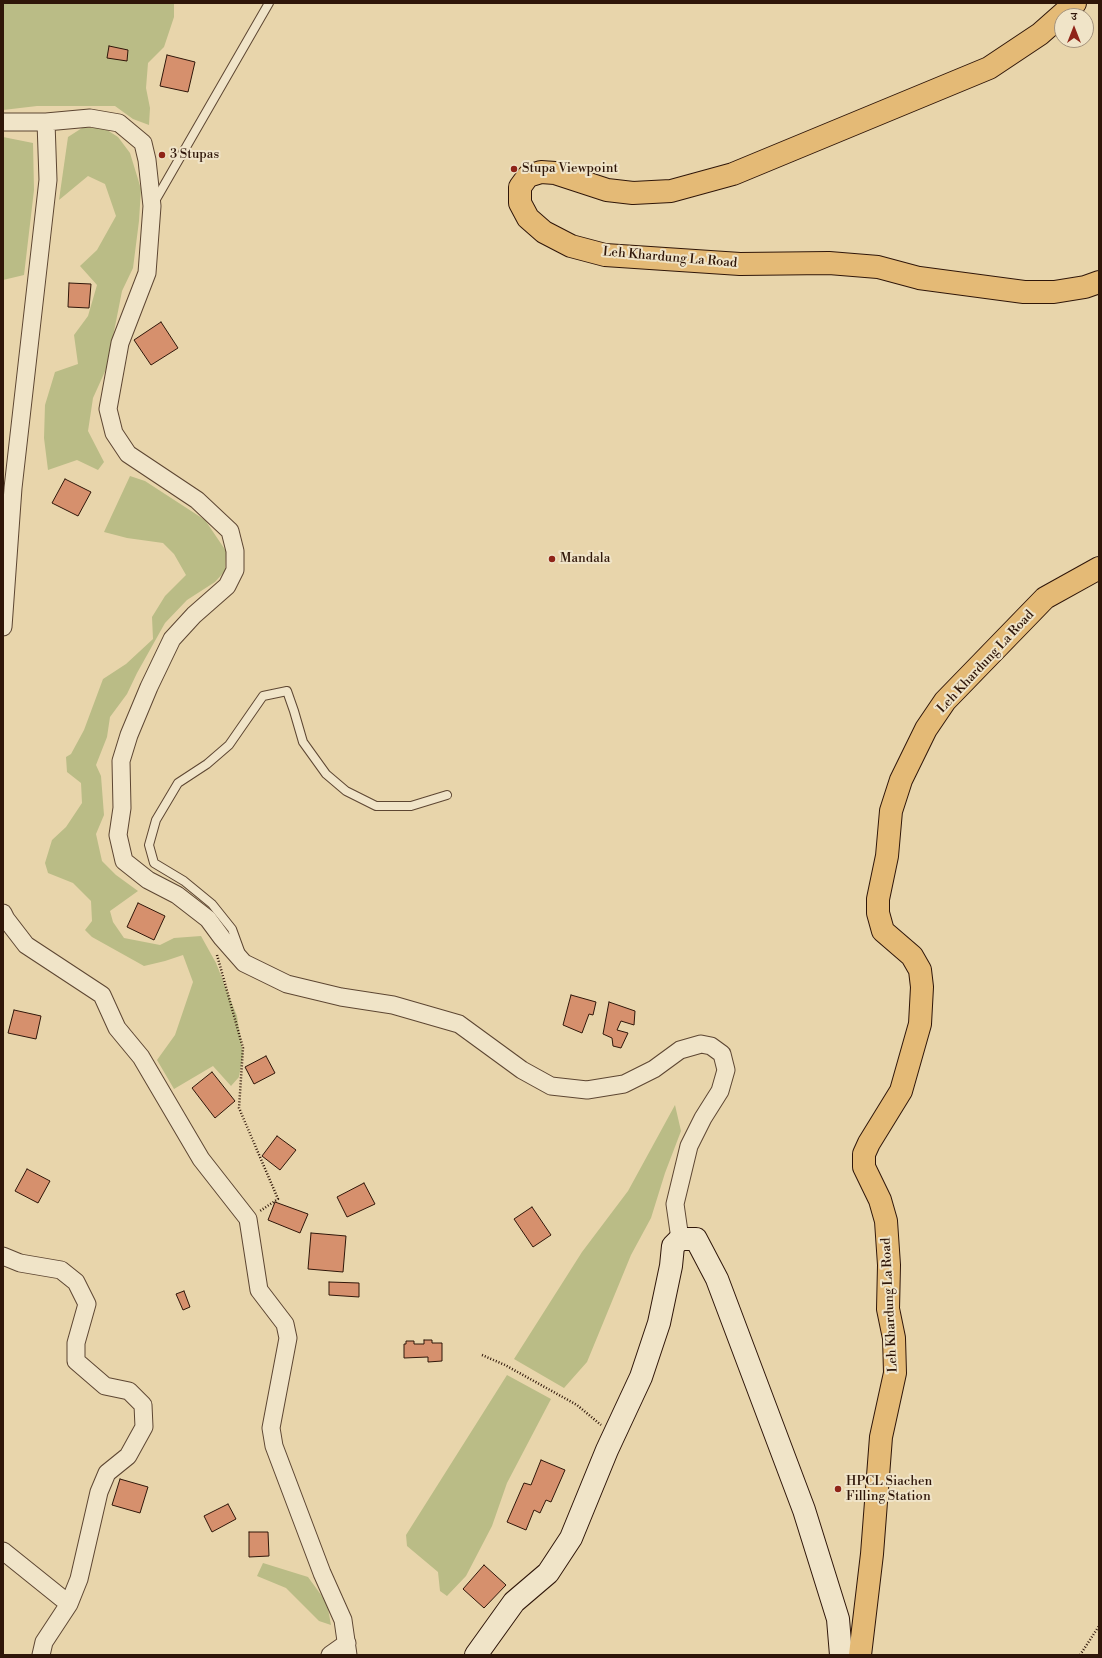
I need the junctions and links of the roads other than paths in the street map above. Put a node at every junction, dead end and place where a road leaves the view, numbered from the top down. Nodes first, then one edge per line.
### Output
1 (269, 3) edge
2 (1074, 3) edge
3 (3, 122) edge
4 (46, 122) junction
5 (152, 206) junction
6 (1099, 282) edge
7 (1099, 568) edge
8 (3, 626) edge
9 (447, 795) dead end
10 (3, 913) edge
11 (244, 963) junction
12 (680, 1240) junction
13 (3, 1256) edge
14 (3, 1551) edge
15 (69, 1604) junction
16 (347, 1649) edge
17 (41, 1655) edge
18 (330, 1655) edge
19 (476, 1655) edge
20 (840, 1655) edge
21 (860, 1655) edge

1 - 5 lane
2 - 6 main road, Leh Khardung La Road
3 - 4 street
4 - 5 street
4 - 8 street
5 - 11 street
7 - 21 main road, Leh Khardung La Road
9 - 11 lane
10 - 16 street
11 - 12 street
12 - 19 street
12 - 20 street
13 - 15 street
14 - 15 street
15 - 17 street
16 - 18 street

